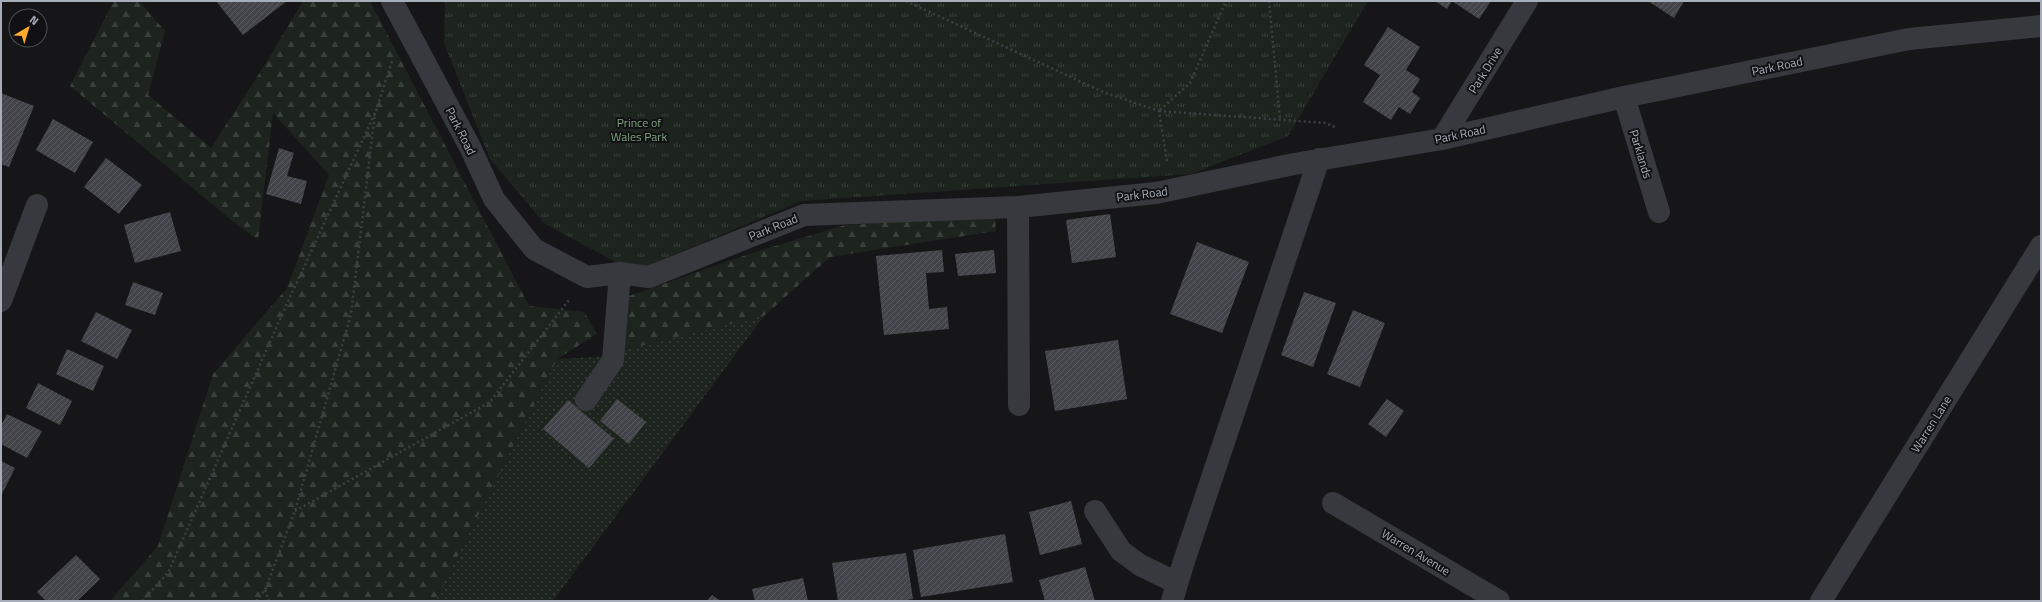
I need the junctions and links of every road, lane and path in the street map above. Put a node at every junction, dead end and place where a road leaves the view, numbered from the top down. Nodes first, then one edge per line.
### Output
1 (392, 1) edge
2 (906, 1) edge
3 (1226, 1) edge
4 (1269, 1) edge
5 (1527, 1) edge
6 (404, 25) junction
7 (2041, 26) edge
8 (1624, 97) junction
9 (376, 111) junction
10 (1159, 111) junction
11 (1280, 119) junction
12 (1341, 129) dead end
13 (1442, 139) junction
14 (1319, 159) junction
15 (1172, 167) dead end
16 (37, 205) dead end
17 (1018, 207) junction
18 (1658, 212) dead end
19 (2041, 246) edge
20 (620, 274) junction
21 (587, 277) junction
22 (1, 301) edge
23 (586, 400) dead end
24 (1019, 405) dead end
25 (1333, 503) dead end
26 (295, 511) junction
27 (1095, 511) dead end
28 (265, 590) junction
29 (1174, 592) edge
30 (142, 601) edge
31 (256, 601) edge
32 (269, 601) edge
33 (1499, 601) edge
34 (1821, 601) edge

1 - 6 street, Park Road
2 - 10 path
3 - 10 path
4 - 11 path
5 - 13 street, Park Drive
6 - 9 path
6 - 21 street, Park Road
7 - 8 street, Park Road
8 - 13 street, Park Road
8 - 18 street, Parklands
9 - 26 path
9 - 30 path
10 - 11 path
10 - 15 path
11 - 12 path
13 - 14 street, Park Road
14 - 17 street, Park Road
14 - 29 street
16 - 22 street
17 - 20 street, Park Road
17 - 24 street
19 - 34 street, Warren Lane
20 - 21 street, Park Road
20 - 23 street
21 - 26 path
25 - 33 street, Warren Avenue
26 - 28 path
27 - 29 street
28 - 31 path
28 - 32 path

